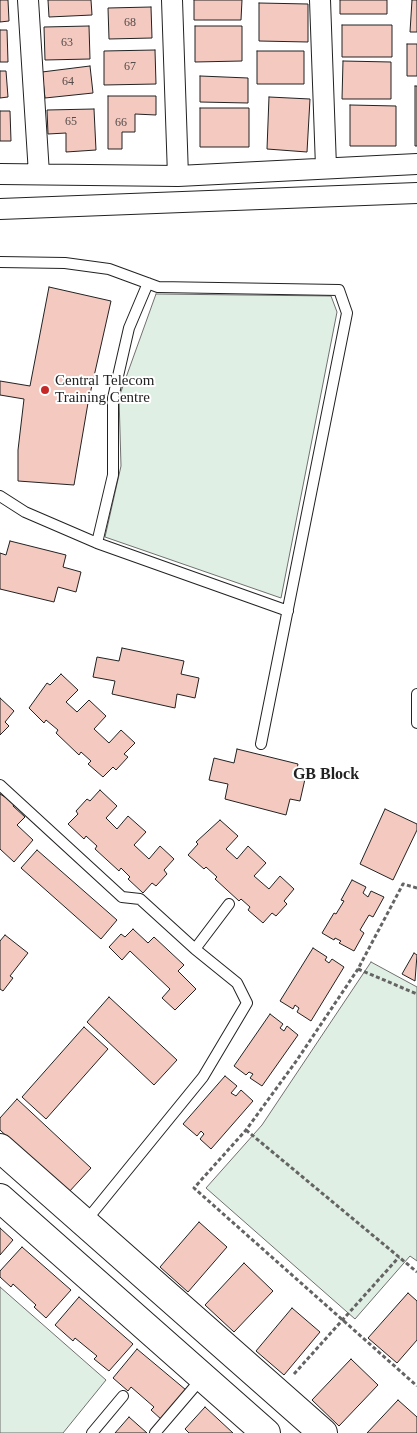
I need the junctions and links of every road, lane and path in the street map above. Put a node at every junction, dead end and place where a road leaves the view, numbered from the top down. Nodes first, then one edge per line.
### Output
1 (28, 0) edge
2 (172, 0) edge
3 (320, 0) edge
4 (417, 164) edge
5 (326, 168) junction
6 (220, 173) junction
7 (0, 174) edge
8 (39, 174) junction
9 (178, 176) junction
10 (417, 193) edge
11 (219, 200) junction
12 (0, 209) edge
13 (0, 262) edge
14 (148, 283) junction
15 (0, 496) edge
16 (97, 543) junction
17 (288, 611) junction
18 (417, 694) edge
19 (417, 723) edge
20 (261, 744) dead end
21 (0, 785) edge
22 (417, 888) edge
23 (229, 904) dead end
24 (195, 949) junction
25 (358, 969) junction
26 (417, 994) edge
27 (246, 1130) junction
28 (0, 1148) edge
29 (0, 1198) edge
30 (90, 1227) junction
31 (400, 1257) junction
32 (72, 1262) junction
33 (417, 1272) edge
34 (343, 1320) junction
35 (203, 1377) junction
36 (417, 1386) edge
37 (277, 1393) junction
38 (123, 1396) dead end
39 (92, 1433) edge
40 (155, 1433) edge
41 (266, 1433) edge
42 (323, 1433) edge

1 - 8 street
2 - 9 street
3 - 5 street
4 - 5 street
5 - 6 street
6 - 9 street
6 - 11 street
7 - 8 street
8 - 9 street
10 - 11 street
11 - 12 street
13 - 14 lane
14 - 16 lane
14 - 17 lane
15 - 16 lane
16 - 17 lane
17 - 20 lane
18 - 19 lane
21 - 24 lane
22 - 25 path
23 - 24 lane
24 - 30 lane
25 - 26 path
25 - 27 path
27 - 31 path
27 - 34 path
28 - 30 street
29 - 32 street
30 - 32 street
30 - 37 street
31 - 33 path
31 - 34 path
32 - 35 street
34 - 36 path
34 - 37 path
35 - 40 lane
35 - 41 street
37 - 42 street
38 - 39 lane

